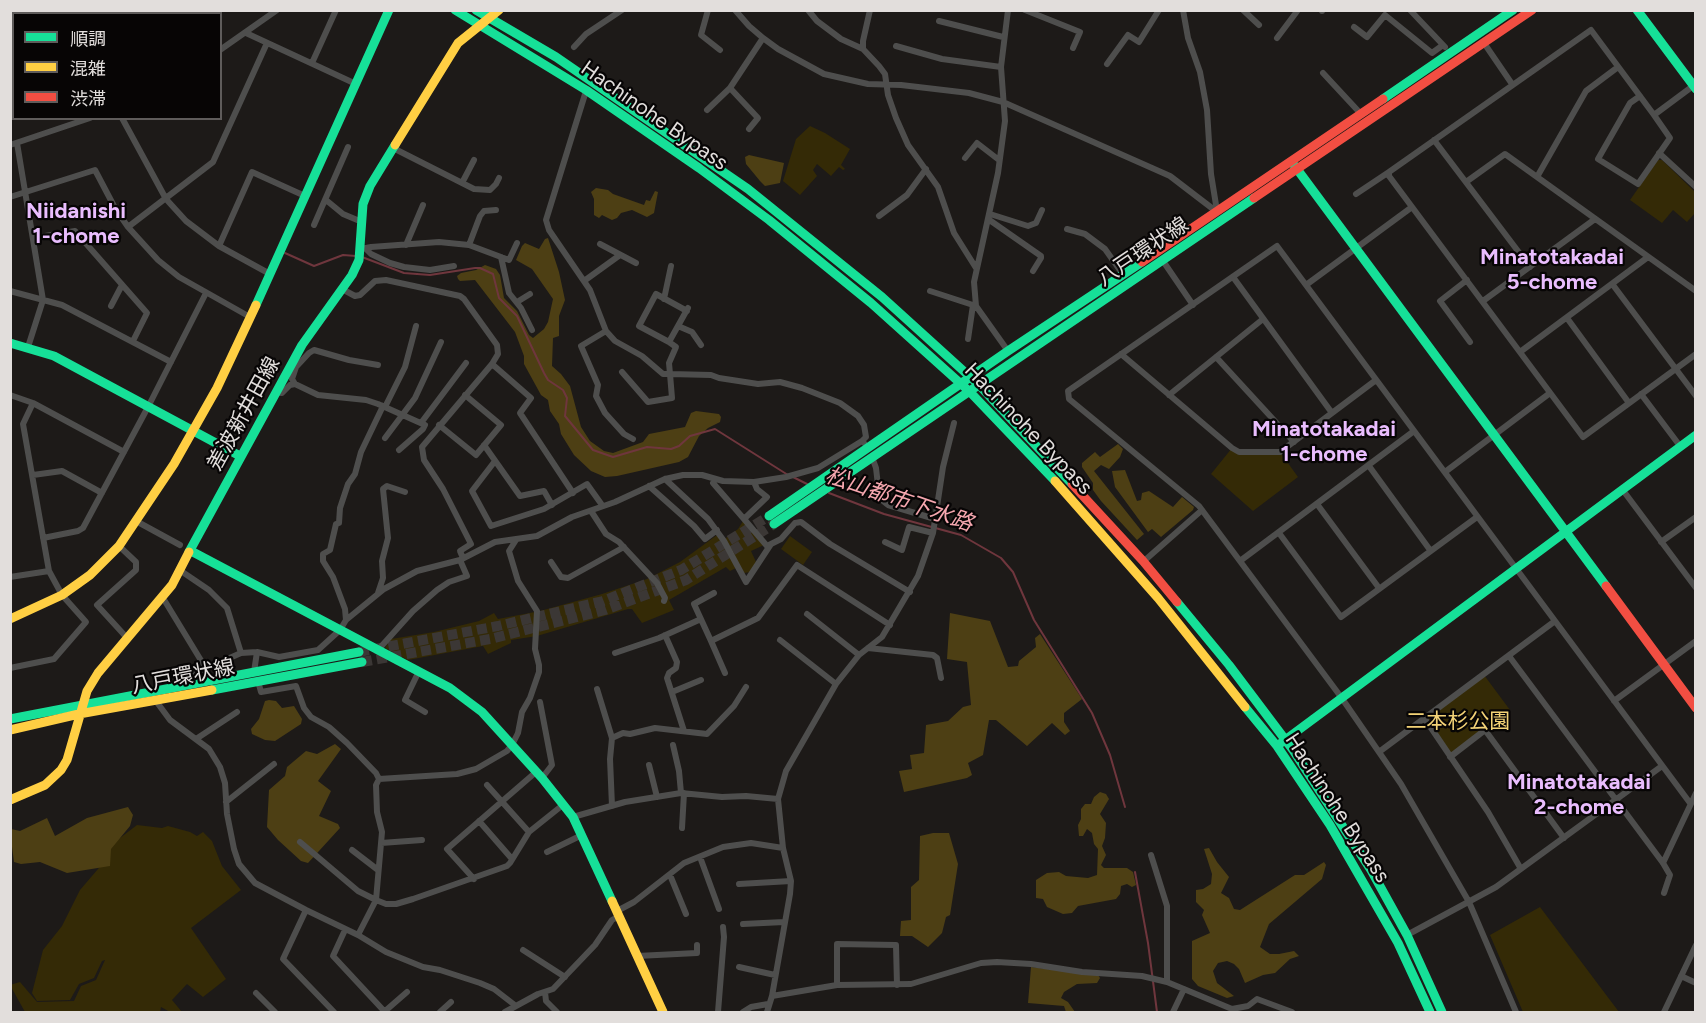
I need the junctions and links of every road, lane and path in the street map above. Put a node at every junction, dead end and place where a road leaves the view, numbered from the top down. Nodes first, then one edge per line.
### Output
1 (278, 10) edge
2 (336, 10) edge
3 (389, 10) edge
4 (455, 10) edge
5 (476, 10) edge
6 (499, 10) edge
7 (622, 10) edge
8 (708, 10) edge
9 (735, 10) edge
10 (808, 10) edge
11 (870, 10) edge
12 (1008, 10) edge
13 (1025, 10) edge
14 (1159, 10) edge
15 (1183, 10) edge
16 (1243, 10) edge
17 (1298, 10) edge
18 (1410, 10) edge
19 (1513, 10) edge
20 (1532, 10) edge
21 (1637, 10) edge
22 (613, 13) edge
23 (490, 18) junction
24 (939, 21) dead end
25 (480, 24) junction
26 (1259, 25) dead end
27 (1354, 27) dead end
28 (246, 33) junction
29 (1003, 37) junction
30 (763, 38) junction
31 (1277, 38) dead end
32 (267, 43) junction
33 (1484, 43) junction
34 (1443, 45) junction
35 (897, 46) dead end
36 (574, 47) dead end
37 (1073, 48) dead end
38 (222, 49) edge
39 (863, 49) junction
40 (720, 50) dead end
41 (1454, 58) junction
42 (312, 63) junction
43 (1107, 64) dead end
44 (1001, 67) junction
45 (1618, 67) junction
46 (578, 72) junction
47 (1323, 73) dead end
48 (356, 84) junction
49 (1512, 84) junction
50 (887, 85) junction
51 (730, 88) junction
52 (1694, 88) edge
53 (586, 90) junction
54 (1640, 96) junction
55 (1003, 102) junction
56 (707, 110) dead end
57 (1361, 114) junction
58 (1654, 115) junction
59 (84, 120) edge
60 (123, 120) edge
61 (749, 129) dead end
62 (1434, 140) junction
63 (14, 144) edge
64 (348, 147) dead end
65 (393, 148) junction
66 (1659, 153) junction
67 (965, 158) dead end
68 (474, 160) dead end
69 (999, 160) junction
70 (1294, 165) junction
71 (926, 170) junction
72 (1389, 172) junction
73 (1537, 177) junction
74 (499, 178) dead end
75 (1466, 182) junction
76 (462, 183) junction
77 (1695, 187) edge
78 (26, 192) junction
79 (1356, 194) dead end
80 (10, 196) edge
81 (305, 196) junction
82 (166, 199) junction
83 (326, 200) junction
84 (423, 205) dead end
85 (1412, 207) junction
86 (496, 210) dead end
87 (1042, 210) dead end
88 (1217, 212) junction
89 (879, 216) dead end
90 (989, 216) junction
91 (1595, 219) junction
92 (362, 222) junction
93 (314, 225) dead end
94 (128, 227) junction
95 (1067, 229) dead end
96 (33, 238) junction
97 (517, 243) dead end
98 (600, 244) dead end
99 (406, 245) junction
100 (469, 245) junction
101 (219, 246) junction
102 (363, 249) junction
103 (1355, 249) junction
104 (620, 255) junction
105 (501, 257) junction
106 (1648, 257) junction
107 (1162, 261) junction
108 (636, 263) dead end
109 (454, 266) dead end
110 (671, 266) dead end
111 (1530, 267) junction
112 (976, 268) junction
113 (1033, 271) dead end
114 (1122, 273) junction
115 (270, 274) junction
116 (1233, 277) junction
117 (1467, 280) junction
118 (584, 281) junction
119 (122, 285) junction
120 (1306, 285) junction
121 (1613, 285) junction
122 (342, 289) junction
123 (10, 291) edge
124 (930, 291) dead end
125 (1695, 291) edge
126 (206, 293) junction
127 (530, 294) dead end
128 (664, 299) junction
129 (43, 300) junction
130 (1483, 301) junction
131 (516, 302) junction
132 (1193, 305) junction
133 (111, 306) dead end
134 (975, 306) junction
135 (250, 317) junction
136 (1567, 318) junction
137 (1263, 319) junction
138 (416, 326) dead end
139 (678, 326) junction
140 (532, 330) dead end
141 (606, 331) junction
142 (968, 339) dead end
143 (133, 341) junction
144 (441, 342) dead end
145 (669, 342) junction
146 (1470, 342) dead end
147 (10, 343) edge
148 (701, 345) dead end
149 (28, 347) junction
150 (1008, 351) junction
151 (1520, 352) junction
152 (1121, 354) junction
153 (1695, 354) edge
154 (1216, 357) junction
155 (171, 362) junction
156 (466, 363) dead end
157 (492, 364) junction
158 (378, 365) dead end
159 (294, 366) junction
160 (1676, 369) junction
161 (622, 372) dead end
162 (670, 374) junction
163 (970, 377) junction
164 (1376, 380) junction
165 (295, 384) junction
166 (961, 384) junction
167 (979, 385) junction
168 (276, 392) junction
169 (970, 392) junction
170 (1550, 393) junction
171 (10, 394) edge
172 (1641, 394) junction
173 (465, 395) junction
174 (1168, 395) junction
175 (1695, 396) edge
176 (33, 403) junction
177 (1629, 403) junction
178 (384, 406) junction
179 (148, 407) junction
180 (1332, 412) junction
181 (404, 415) junction
182 (422, 423) junction
183 (954, 423) dead end
184 (439, 425) junction
185 (193, 431) junction
186 (1414, 431) junction
187 (1493, 435) junction
188 (1695, 435) edge
189 (385, 438) dead end
190 (633, 440) dead end
191 (1294, 442) junction
192 (484, 446) junction
193 (1680, 446) junction
194 (867, 449) junction
195 (399, 450) dead end
196 (124, 452) junction
197 (240, 456) junction
198 (495, 461) junction
199 (1369, 466) junction
200 (1445, 472) junction
201 (33, 476) junction
202 (665, 479) junction
203 (754, 482) junction
204 (713, 483) dead end
205 (649, 486) junction
206 (1622, 489) junction
207 (405, 492) dead end
208 (102, 493) junction
209 (573, 493) junction
210 (1317, 504) junction
211 (552, 505) junction
212 (602, 506) junction
213 (1202, 510) junction
214 (591, 511) junction
215 (1477, 516) junction
216 (1695, 517) edge
217 (744, 519) junction
218 (935, 519) junction
219 (772, 520) tunnel mouth
220 (136, 522) junction
221 (717, 530) junction
222 (1564, 532) junction
223 (933, 533) junction
224 (1279, 533) junction
225 (43, 538) junction
226 (516, 540) junction
227 (885, 542) dead end
228 (1661, 542) junction
229 (771, 544) junction
230 (180, 545) dead end
231 (119, 546) junction
232 (624, 547) junction
233 (191, 550) junction
234 (1430, 550) junction
235 (462, 559) junction
236 (1143, 561) junction
237 (1240, 561) junction
238 (551, 562) dead end
239 (1516, 568) junction
240 (49, 571) junction
241 (181, 571) junction
242 (10, 577) edge
243 (1379, 588) junction
244 (1695, 588) edge
245 (910, 592) junction
246 (714, 593) dead end
247 (378, 594) junction
248 (62, 596) junction
249 (163, 598) junction
250 (664, 602) dead end
251 (807, 614) dead end
252 (10, 619) edge
253 (701, 619) junction
254 (346, 620) junction
255 (1555, 621) junction
256 (891, 625) junction
257 (340, 630) junction
258 (666, 635) junction
259 (128, 639) junction
260 (780, 640) dead end
261 (711, 641) junction
262 (1695, 641) edge
263 (868, 648) junction
264 (378, 650) junction
265 (257, 652) junction
266 (359, 652) tunnel mouth
267 (242, 653) junction
268 (615, 653) dead end
269 (860, 655) junction
270 (1509, 656) junction
271 (362, 662) tunnel mouth
272 (1663, 665) junction
273 (205, 667) junction
274 (10, 668) edge
275 (419, 671) junction
276 (725, 674) dead end
277 (256, 677) junction
278 (940, 678) dead end
279 (701, 680) dead end
280 (836, 684) junction
281 (179, 687) junction
282 (746, 687) dead end
283 (597, 689) dead end
284 (672, 692) junction
285 (1341, 697) junction
286 (156, 701) junction
287 (1614, 701) junction
288 (540, 702) dead end
289 (1695, 708) edge
290 (80, 710) junction
291 (237, 712) dead end
292 (425, 712) dead end
293 (10, 719) edge
294 (1425, 719) junction
295 (10, 730) edge
296 (684, 731) junction
297 (612, 738) junction
298 (196, 739) junction
299 (1286, 739) junction
300 (512, 745) junction
301 (673, 745) dead end
302 (1276, 746) junction
303 (1379, 752) junction
304 (1450, 757) junction
305 (274, 764) dead end
306 (649, 765) dead end
307 (1662, 766) junction
308 (539, 775) junction
309 (379, 779) junction
310 (487, 785) dead end
311 (1695, 792) edge
312 (682, 793) junction
313 (657, 797) junction
314 (778, 799) junction
315 (10, 800) edge
316 (1616, 800) junction
317 (226, 802) junction
318 (501, 802) junction
319 (1690, 803) junction
320 (564, 804) junction
321 (612, 806) junction
322 (573, 817) junction
323 (479, 821) junction
324 (682, 828) dead end
325 (529, 832) junction
326 (582, 835) junction
327 (1564, 838) junction
328 (422, 840) dead end
329 (300, 842) dead end
330 (381, 843) junction
331 (783, 848) junction
332 (352, 850) dead end
333 (547, 852) dead end
334 (1151, 855) dead end
335 (700, 857) junction
336 (512, 859) junction
337 (1663, 863) junction
338 (1521, 869) junction
339 (378, 870) junction
340 (670, 875) junction
341 (474, 879) junction
342 (791, 881) junction
343 (739, 884) dead end
344 (1664, 893) dead end
345 (376, 900) junction
346 (1469, 902) junction
347 (719, 909) dead end
348 (306, 910) junction
349 (618, 914) junction
350 (686, 914) dead end
351 (784, 922) junction
352 (743, 924) dead end
353 (723, 927) dead end
354 (345, 930) junction
355 (358, 935) junction
356 (1407, 935) junction
357 (697, 945) dead end
358 (1695, 945) edge
359 (524, 950) dead end
360 (637, 956) junction
361 (739, 967) dead end
362 (775, 975) junction
363 (1681, 976) junction
364 (565, 977) junction
365 (1167, 982) junction
366 (1695, 983) edge
367 (837, 985) junction
368 (897, 985) junction
369 (1184, 989) junction
370 (406, 992) dead end
371 (545, 992) junction
372 (256, 993) dead end
373 (772, 996) junction
374 (451, 1002) dead end
375 (768, 1004) junction
376 (516, 1006) junction
377 (275, 1012) edge
378 (334, 1012) edge
379 (384, 1012) edge
380 (440, 1012) edge
381 (505, 1012) edge
382 (557, 1012) edge
383 (663, 1012) edge
384 (718, 1012) edge
385 (743, 1012) edge
386 (767, 1012) edge
387 (1173, 1012) edge
388 (1292, 1012) edge
389 (1430, 1012) edge
390 (1442, 1012) edge
391 (1516, 1012) edge
392 (1664, 1012) edge

1 - 28 street
2 - 42 street
3 - 48 main road
4 - 25 main road, Hachinohe Bypass
5 - 23 main road, Hachinohe Bypass
6 - 23 main road, 差波新井田線
7 - 22 street
8 - 40 street
9 - 30 street
10 - 39 street
11 - 39 street
12 - 29 street
13 - 37 street
14 - 43 street
15 - 88 street
16 - 26 street
17 - 31 street
18 - 34 street
19 - 41 main road, 八戸環状線
20 - 33 main road, 八戸環状線
21 - 52 main road
22 - 36 street
23 - 25 main road, 差波新井田線
23 - 46 main road, Hachinohe Bypass
24 - 29 street
25 - 53 main road, Hachinohe Bypass
25 - 65 main road, 差波新井田線
27 - 34 street
28 - 32 street
28 - 38 street
29 - 44 street
30 - 50 street
30 - 51 street
32 - 42 street
32 - 82 street
33 - 41 main road, 八戸環状線
33 - 49 street
34 - 41 street
35 - 44 street
39 - 50 street
41 - 57 main road, 八戸環状線
41 - 70 main road, 八戸環状線
42 - 48 street
44 - 55 street
45 - 49 street
45 - 54 street
45 - 73 street
46 - 53 street
46 - 163 main road, Hachinohe Bypass
47 - 57 street
48 - 81 main road
49 - 62 street
50 - 55 street
50 - 71 street
51 - 56 street
51 - 61 street
52 - 58 street
53 - 118 street
53 - 166 main road, Hachinohe Bypass
54 - 58 street
54 - 66 street
55 - 69 street
55 - 88 street
57 - 70 main road, 八戸環状線
58 - 66 street
59 - 63 street
60 - 82 street
62 - 72 street
62 - 75 street
63 - 78 street
64 - 83 street
65 - 76 street
65 - 92 main road, 差波新井田線
66 - 77 street
67 - 69 street
68 - 76 street
69 - 90 street
70 - 88 main road, 八戸環状線
70 - 103 main road
70 - 107 main road, 八戸環状線
71 - 89 street
71 - 112 street
72 - 79 street
72 - 85 street
73 - 75 street
73 - 91 street
74 - 76 street
75 - 111 street
78 - 80 street
78 - 94 street
78 - 96 street
81 - 101 street
81 - 115 main road
82 - 94 street
82 - 101 street
83 - 92 street
83 - 93 street
84 - 99 street
85 - 103 street
85 - 117 street
86 - 100 street
87 - 90 street
88 - 114 main road, 八戸環状線
90 - 112 street
90 - 113 street
91 - 106 street
91 - 111 street
92 - 102 main road, 差波新井田線
94 - 126 street
95 - 114 street
96 - 119 street
96 - 129 street
97 - 105 street
98 - 104 street
99 - 100 street
99 - 102 street
100 - 105 street
101 - 115 street
102 - 109 street
102 - 122 main road, 差波新井田線
103 - 120 street
103 - 187 main road
104 - 108 street
104 - 118 street
105 - 131 street
106 - 121 street
106 - 125 street
107 - 132 street
107 - 167 main road, 八戸環状線
110 - 128 street
111 - 130 street
112 - 134 street
114 - 150 main road, 八戸環状線
115 - 135 main road
116 - 120 street
116 - 132 street
116 - 137 street
117 - 130 street
117 - 146 street
118 - 141 street
119 - 133 street
119 - 143 street
120 - 164 street
121 - 136 street
121 - 160 street
122 - 157 street
122 - 159 main road, 差波新井田線
123 - 129 street
124 - 134 street
126 - 135 street
126 - 155 street
127 - 131 street
128 - 139 street
128 - 145 street
129 - 143 street
129 - 149 street
130 - 151 street
131 - 140 street
132 - 152 street
134 - 142 street
134 - 150 street
135 - 185 main road
136 - 151 street
136 - 177 street
137 - 154 street
137 - 180 street
138 - 178 street
139 - 145 street
139 - 148 street
141 - 162 street
141 - 190 street
143 - 155 street
144 - 181 street
145 - 162 street
147 - 149 main road
149 - 179 main road
150 - 163 main road, 八戸環状線
151 - 170 street
152 - 174 street
152 - 213 street
153 - 160 street
154 - 174 street
154 - 191 street
155 - 179 street
156 - 182 street
157 - 173 street
157 - 209 street
158 - 159 street
159 - 165 street
159 - 168 main road, 差波新井田線
160 - 172 street
160 - 175 street
161 - 162 street
162 - 194 street
163 - 166 main road, 八戸環状線
163 - 167 main road, Hachinohe Bypass
164 - 180 street
164 - 186 street
165 - 168 street
165 - 178 street
166 - 169 main road, Hachinohe Bypass
166 - 194 main road, 八戸環状線
167 - 169 main road, 八戸環状線
167 - 236 main road, Hachinohe Bypass
168 - 197 main road, 差波新井田線
169 - 194 main road, 八戸環状線
169 - 302 main road, Hachinohe Bypass
170 - 177 street
170 - 187 street
171 - 176 street
172 - 177 street
172 - 193 street
173 - 184 street
173 - 192 street
174 - 191 street
176 - 196 street
176 - 201 street
178 - 181 street
178 - 254 street
179 - 185 main road
179 - 196 street
180 - 191 street
181 - 182 street
181 - 189 street
182 - 195 street
183 - 218 street
184 - 192 street
184 - 235 street
185 - 197 main road
185 - 220 main road
186 - 199 street
186 - 200 street
187 - 200 street
187 - 222 main road
188 - 193 main road
192 - 198 street
193 - 206 main road
194 - 203 street
194 - 218 street
194 - 219 main road, 八戸環状線
196 - 208 street
197 - 233 main road, 差波新井田線
198 - 211 street
198 - 211 street
199 - 210 street
199 - 234 street
200 - 215 street
201 - 208 street
201 - 225 street
202 - 203 street
202 - 205 street
202 - 221 street
203 - 217 street
204 - 217 street
205 - 212 street
205 - 221 street
206 - 222 main road
206 - 228 street
207 - 247 street
208 - 225 street
209 - 211 street
209 - 212 street
210 - 224 street
210 - 243 street
212 - 214 street
213 - 236 street
213 - 237 street
214 - 226 street
214 - 232 street
215 - 234 street
215 - 239 street
216 - 228 street
217 - 229 street
218 - 223 street
220 - 230 street
220 - 231 main road
221 - 229 street
222 - 239 main road
222 - 272 main road
223 - 227 street
223 - 245 street
224 - 237 street
224 - 243 street
225 - 240 street
226 - 235 street
226 - 300 street
228 - 244 street
229 - 245 street
231 - 248 main road
231 - 259 street
232 - 238 street
232 - 250 street
233 - 241 main road, 差波新井田線
233 - 257 main road
234 - 243 street
235 - 247 street
235 - 264 street
236 - 299 main road, Hachinohe Bypass
237 - 285 street
239 - 255 street
239 - 285 main road
240 - 242 street
240 - 248 street
241 - 249 main road, 差波新井田線
241 - 267 street
245 - 256 street
246 - 253 street
247 - 254 street
248 - 252 main road
248 - 274 street
249 - 259 main road, 差波新井田線
249 - 273 street
251 - 269 street
253 - 258 street
253 - 261 street
254 - 257 street
255 - 270 street
255 - 287 street
256 - 261 street
256 - 263 street
257 - 264 main road
257 - 265 street
258 - 268 street
258 - 284 street
259 - 290 main road, 差波新井田線
260 - 280 street
261 - 276 street
262 - 272 street
263 - 269 street
263 - 278 street
264 - 275 main road
265 - 267 street
265 - 277 street
266 - 277 main road, 八戸環状線
267 - 273 street
269 - 280 street
270 - 294 street
270 - 316 street
271 - 277 main road, 八戸環状線
272 - 287 street
272 - 289 main road
273 - 281 street
275 - 292 street
275 - 300 main road
277 - 281 main road, 八戸環状線
277 - 286 main road, 八戸環状線
277 - 309 street
279 - 284 street
280 - 314 street
281 - 290 main road, 八戸環状線
282 - 296 street
283 - 297 street
284 - 296 street
285 - 299 main road
285 - 303 street
286 - 290 main road, 八戸環状線
286 - 298 street
287 - 307 street
288 - 308 street
290 - 293 main road, 八戸環状線
290 - 295 main road, 八戸環状線
290 - 315 main road, 差波新井田線
291 - 298 street
294 - 303 street
294 - 304 street
296 - 297 street
297 - 321 street
298 - 317 street
299 - 302 main road
299 - 356 main road, Hachinohe Bypass
300 - 308 main road
300 - 309 street
301 - 312 street
302 - 389 main road, Hachinohe Bypass
303 - 346 street
304 - 327 street
304 - 338 street
305 - 317 street
306 - 313 street
307 - 316 street
307 - 319 street
308 - 318 street
308 - 320 main road
309 - 330 street
310 - 318 street
311 - 319 street
312 - 313 street
312 - 314 street
312 - 324 street
313 - 321 street
314 - 331 street
316 - 327 street
316 - 337 street
317 - 348 street
318 - 323 street
318 - 325 street
319 - 337 street
320 - 322 main road
320 - 325 street
321 - 322 street
322 - 326 main road
323 - 336 street
323 - 341 street
325 - 336 street
326 - 333 street
326 - 349 main road
327 - 338 street
328 - 330 street
329 - 345 street
330 - 339 street
331 - 335 street
331 - 342 street
332 - 339 street
334 - 365 street
335 - 340 street
335 - 347 street
336 - 341 street
337 - 344 street
338 - 346 street
339 - 345 street
340 - 349 street
340 - 350 street
341 - 345 street
342 - 343 street
342 - 351 street
345 - 355 street
346 - 356 street
346 - 391 street
348 - 354 street
348 - 378 street
349 - 360 main road
349 - 364 street
351 - 352 street
351 - 362 street
353 - 384 street
354 - 355 street
354 - 379 street
355 - 376 street
356 - 390 main road, Hachinohe Bypass
357 - 360 street
358 - 363 street
359 - 364 street
360 - 383 main road
361 - 362 street
362 - 373 street
363 - 366 street
363 - 392 street
364 - 371 street
365 - 368 street
365 - 369 street
367 - 368 street
367 - 368 street
367 - 373 street
369 - 387 street
369 - 388 street
370 - 379 street
371 - 376 street
371 - 382 street
372 - 377 street
373 - 375 street
374 - 380 street
375 - 385 street
375 - 386 street
376 - 381 street

